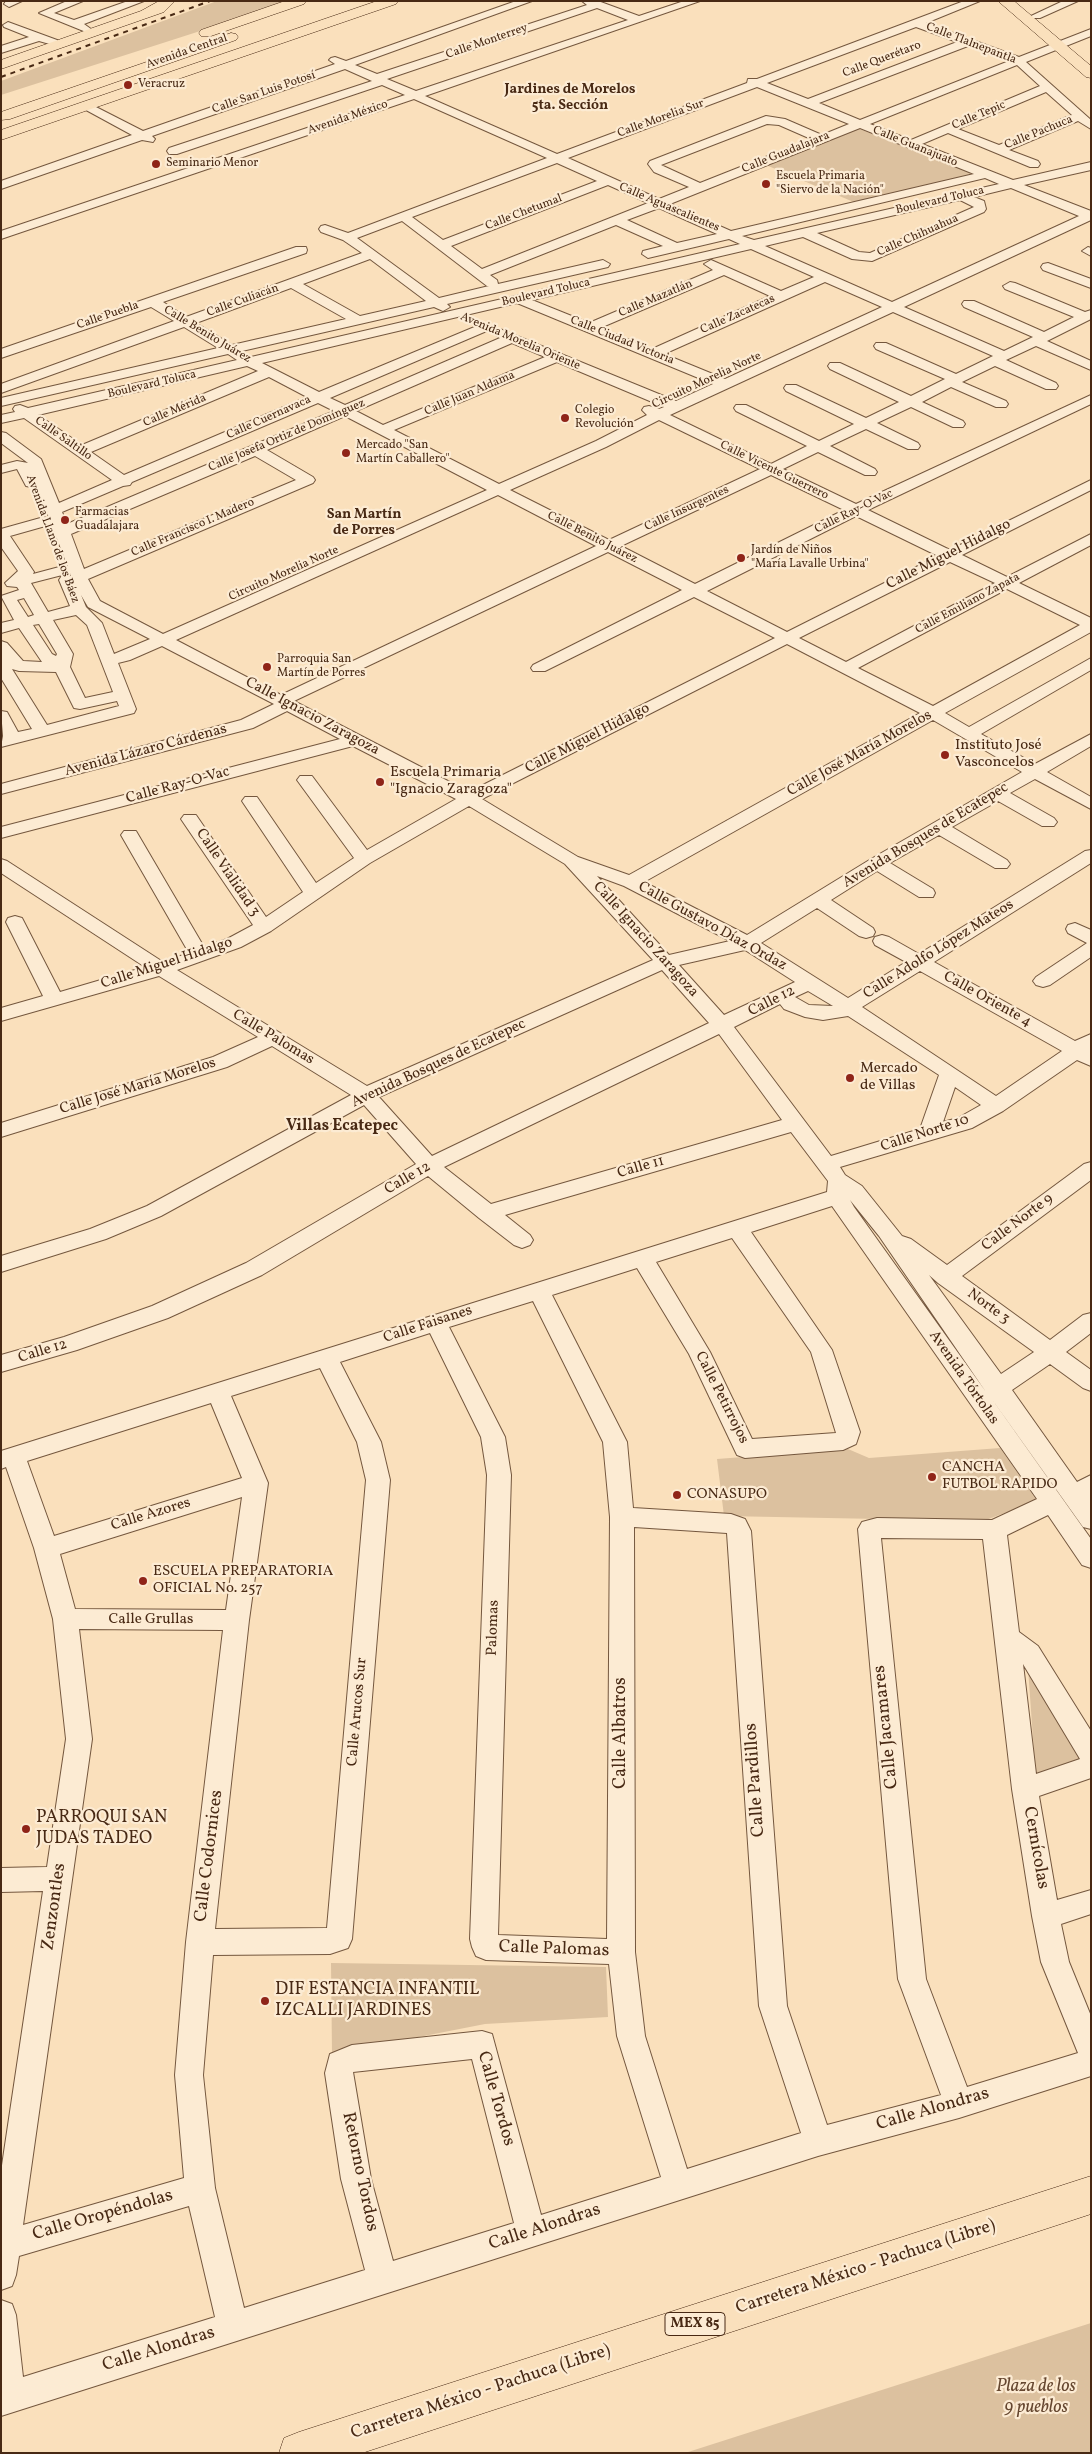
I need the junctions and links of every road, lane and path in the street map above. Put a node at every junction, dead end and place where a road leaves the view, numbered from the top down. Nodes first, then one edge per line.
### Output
1 (78, 1) edge
2 (126, 1) edge
3 (130, 1) edge
4 (139, 1) edge
5 (377, 1) edge
6 (391, 1) edge
7 (526, 1) edge
8 (619, 1) edge
9 (695, 1) edge
10 (975, 1) edge
11 (1005, 1) edge
12 (1019, 1) edge
13 (1073, 1) edge
14 (163, 3) edge
15 (592, 3) edge
16 (302, 6) edge
17 (112, 11) junction
18 (656, 15) junction
19 (126, 16) dead end
20 (1036, 16) junction
21 (639, 20) junction
22 (916, 23) junction
23 (74, 24) junction
24 (9, 25) edge
25 (86, 29) dead end
26 (1091, 32) edge
27 (39, 37) junction
28 (53, 42) dead end
29 (967, 42) junction
30 (1061, 43) junction
31 (1, 50) edge
32 (16, 56) dead end
33 (335, 60) dead end
34 (1018, 60) junction
35 (1091, 61) edge
36 (347, 64) junction
37 (1, 65) edge
38 (1091, 74) edge
39 (740, 76) dead end
40 (380, 80) junction
41 (758, 84) junction
42 (1047, 87) junction
43 (414, 96) junction
44 (7, 100) dead end
45 (807, 104) junction
46 (90, 108) dead end
47 (1080, 116) junction
48 (1, 117) edge
49 (857, 124) junction
50 (1091, 126) edge
51 (1, 129) edge
52 (947, 129) junction
53 (1, 135) edge
54 (142, 135) junction
55 (822, 139) junction
56 (910, 145) junction
57 (165, 147) junction
58 (998, 150) junction
59 (555, 158) junction
60 (1091, 166) edge
61 (202, 167) junction
62 (216, 174) dead end
63 (986, 175) junction
64 (607, 181) junction
65 (1010, 184) junction
66 (1, 185) edge
67 (700, 187) junction
68 (961, 196) junction
69 (659, 203) junction
70 (1088, 213) edge
71 (403, 216) junction
72 (616, 220) junction
73 (325, 229) dead end
74 (803, 232) junction
75 (730, 234) junction
76 (1, 235) edge
77 (348, 237) junction
78 (752, 244) junction
79 (442, 245) junction
80 (675, 247) junction
81 (301, 250) dead end
82 (372, 254) junction
83 (697, 257) junction
84 (632, 258) dead end
85 (615, 262) dead end
86 (1048, 267) dead end
87 (724, 270) junction
88 (481, 274) junction
89 (824, 277) junction
90 (292, 283) junction
91 (1091, 284) edge
92 (1010, 286) dead end
93 (498, 288) junction
94 (781, 296) junction
95 (518, 299) junction
96 (151, 301) junction
97 (436, 302) junction
98 (886, 304) junction
99 (969, 304) dead end
100 (453, 314) junction
101 (358, 320) junction
102 (1085, 320) edge
103 (185, 322) junction
104 (484, 327) junction
105 (589, 328) junction
106 (511, 338) junction
107 (1040, 339) junction
108 (881, 346) dead end
109 (228, 350) junction
110 (1, 354) edge
111 (652, 354) junction
112 (557, 357) junction
113 (999, 358) junction
114 (250, 362) junction
115 (835, 366) dead end
116 (1091, 366) edge
117 (271, 371) junction
118 (719, 381) junction
119 (953, 381) junction
120 (1050, 386) dead end
121 (791, 388) dead end
122 (318, 396) junction
123 (3, 397) edge
124 (1091, 399) edge
125 (910, 402) junction
126 (1001, 404) dead end
127 (661, 408) junction
128 (741, 408) dead end
129 (346, 411) junction
130 (26, 414) junction
131 (1, 419) edge
132 (866, 423) junction
133 (958, 424) dead end
134 (383, 430) junction
135 (1, 436) edge
136 (818, 446) junction
137 (913, 446) dead end
138 (256, 450) junction
139 (80, 451) junction
140 (25, 461) junction
141 (1, 462) edge
142 (1, 469) edge
143 (770, 470) junction
144 (870, 472) dead end
145 (125, 482) junction
146 (1091, 484) edge
147 (492, 487) junction
148 (856, 510) junction
149 (49, 516) junction
150 (68, 530) junction
151 (1, 534) edge
152 (1091, 539) edge
153 (607, 547) junction
154 (948, 555) junction
155 (71, 574) junction
156 (25, 582) junction
157 (1008, 584) junction
158 (1, 585) edge
159 (696, 592) junction
160 (79, 610) junction
161 (44, 618) junction
162 (24, 623) junction
163 (1091, 625) edge
164 (1, 628) edge
165 (158, 636) junction
166 (786, 638) junction
167 (1, 646) edge
168 (116, 658) junction
169 (4, 662) edge
170 (1091, 663) edge
171 (62, 667) junction
172 (539, 668) dead end
173 (846, 668) junction
174 (122, 695) junction
175 (284, 702) junction
176 (933, 713) junction
177 (1, 716) edge
178 (43, 732) junction
179 (969, 734) junction
180 (1091, 739) edge
181 (355, 740) junction
182 (7, 741) edge
183 (1035, 771) junction
184 (306, 780) dead end
185 (1, 789) edge
186 (997, 793) junction
187 (469, 799) junction
188 (251, 801) dead end
189 (1091, 804) edge
190 (190, 819) dead end
191 (1048, 822) dead end
192 (939, 827) junction
193 (1, 832) edge
194 (130, 835) dead end
195 (1091, 855) edge
196 (364, 859) junction
197 (571, 860) junction
198 (877, 863) junction
199 (1001, 864) dead end
200 (1, 865) edge
201 (630, 882) junction
202 (312, 893) junction
203 (926, 893) dead end
204 (818, 900) junction
205 (15, 922) dead end
206 (264, 927) junction
207 (755, 939) junction
208 (1091, 948) edge
209 (200, 956) junction
210 (664, 962) junction
211 (920, 962) junction
212 (161, 969) junction
213 (1043, 981) dead end
214 (810, 982) junction
215 (783, 996) junction
216 (54, 1000) junction
217 (849, 1007) junction
218 (1, 1015) edge
219 (723, 1026) junction
220 (273, 1038) junction
221 (1086, 1049) edge
222 (950, 1073) junction
223 (366, 1095) junction
224 (996, 1106) junction
225 (796, 1123) junction
226 (1, 1130) edge
227 (929, 1133) junction
228 (429, 1166) junction
229 (1091, 1169) edge
230 (839, 1183) junction
231 (486, 1213) junction
232 (736, 1227) junction
233 (887, 1231) junction
234 (522, 1240) dead end
235 (642, 1257) junction
236 (1, 1264) edge
237 (946, 1277) junction
238 (539, 1290) junction
239 (1091, 1321) edge
240 (435, 1322) junction
241 (1051, 1352) junction
242 (326, 1357) junction
243 (1, 1364) edge
244 (1091, 1382) edge
245 (996, 1389) junction
246 (217, 1391) junction
247 (8, 1458) edge
248 (256, 1483) junction
249 (1083, 1491) edge
250 (1051, 1503) junction
251 (622, 1517) junction
252 (1091, 1520) edge
253 (994, 1530) junction
254 (46, 1548) junction
255 (1091, 1558) edge
256 (65, 1619) junction
257 (238, 1620) junction
258 (1007, 1637) junction
259 (1091, 1754) edge
260 (1091, 1767) edge
261 (1025, 1789) junction
262 (59, 1879) junction
263 (1, 1880) edge
264 (1091, 1902) edge
265 (1046, 1916) junction
266 (200, 1942) junction
267 (486, 1947) joint
268 (621, 1952) junction
269 (1091, 2052) edge
270 (1091, 2062) edge
271 (340, 2064) joint
272 (959, 2104) junction
273 (818, 2142) junction
274 (678, 2186) junction
275 (200, 2188) junction
276 (1091, 2194) edge
277 (531, 2232) junction
278 (5, 2245) junction
279 (1, 2275) edge
280 (383, 2279) junction
281 (1, 2315) edge
282 (233, 2327) junction
283 (6, 2398) edge
284 (299, 2453) edge

1 - 23 street
2 - 3 street
4 - 17 street
5 - 51 main road
6 - 53 main road
7 - 36 street, Calle San Luis Potosí
8 - 18 street
9 - 18 street, Avenida México
10 - 22 street, Calle Morelia Sur
11 - 30 main road
12 - 20 main road
13 - 20 street
14 - 37 main road
15 - 21 street
15 - 40 street, Calle Monterrey
16 - 44 main road, Avenida Central
16 - 48 main road, Avenida Central
17 - 19 street
17 - 23 street
18 - 21 street, Avenida México
20 - 30 main road
21 - 43 street, Avenida México
22 - 29 street, Calle Tlalnepantla
22 - 41 street, Calle Morelia Sur
23 - 25 street
24 - 27 street
26 - 30 street, Calle Guadalajara
27 - 28 street
27 - 31 street
29 - 34 street, Calle Tlalnepantla
29 - 45 street, Calle Querétaro
30 - 34 street, Calle Guadalajara
30 - 35 main road
30 - 38 main road
31 - 32 street
33 - 36 street, Calle Aguascalientes
34 - 42 street, Calle Tlalnepantla
34 - 49 street, Calle Guadalajara
36 - 40 street, Calle Aguascalientes
36 - 54 street, Calle San Luis Potosí
39 - 41 street, Calle Guanajuato
40 - 43 street, Calle Aguascalientes
40 - 57 street, Calle Monterrey
41 - 45 street, Calle Guanajuato
41 - 59 street, Calle Morelia Sur
42 - 47 street, Calle Tlalnepantla
42 - 52 street, Calle Tepic
43 - 59 street, Calle Aguascalientes
43 - 61 street, Avenida México
45 - 49 street, Calle Guanajuato
46 - 54 street
47 - 50 street, Calle Tlalnepantla
47 - 58 street, Calle Pachuca
49 - 55 street, Calle Guadalajara
49 - 56 street, Calle Guanajuato
52 - 56 street, Calle Tepic
52 - 58 street
54 - 57 street
54 - 66 street, Calle San Luis Potosí
55 - 67 street, Calle Guadalajara
55 - 67 street
56 - 63 street, Calle Guanajuato
57 - 61 street
58 - 63 street, Boulevard Toluca
59 - 64 street, Calle Aguascalientes
59 - 71 street, Calle Morelia Sur
60 - 65 street, Boulevard Toluca
61 - 62 street
61 - 76 street, Avenida México
63 - 65 street, Calle Guanajuato
63 - 75 street, Boulevard Toluca
64 - 69 street, Calle Aguascalientes
64 - 79 street, Calle Chetumal
65 - 68 street, Boulevard Toluca
65 - 70 street, Calle Guanajuato
67 - 69 street, Calle Guadalajara
68 - 74 street, Boulevard Toluca
68 - 74 street, Calle Chihuahua
69 - 72 street, Calle Guadalajara
69 - 75 street, Calle Aguascalientes
70 - 98 street, Circuito Morelia Norte
71 - 77 street, Calle Morelia Sur
71 - 79 street
72 - 80 street
72 - 88 street, Calle Guadalajara
73 - 77 street, Avenida Morelia Oriente
74 - 78 street, Boulevard Toluca
75 - 78 street, Calle Aguascalientes
75 - 80 street, Boulevard Toluca
77 - 82 street, Avenida Morelia Oriente
78 - 83 street, Boulevard Toluca
78 - 89 street, Calle Aguascalientes
79 - 88 street
80 - 84 street, Boulevard Toluca
81 - 96 street, Calle Puebla
82 - 90 street, Calle Culiacán
82 - 97 street, Avenida Morelia Oriente
83 - 87 street
83 - 95 street, Boulevard Toluca
85 - 93 street, Boulevard Toluca
86 - 91 street
87 - 94 street
87 - 105 street, Calle Mazatlán
88 - 93 street
89 - 94 street, Calle Zacatecas
89 - 98 street, Calle Aguascalientes
90 - 101 street
90 - 103 street, Calle Culiacán
92 - 102 street
93 - 97 street, Boulevard Toluca
94 - 111 street, Calle Zacatecas
95 - 100 street, Boulevard Toluca
95 - 105 street, Calle Ciudad Victoria
96 - 103 street, Calle Benito Juárez
96 - 110 street, Calle Puebla
97 - 100 street, Avenida Morelia Oriente
97 - 101 street, Boulevard Toluca
98 - 113 street, Calle Aguascalientes
98 - 118 street, Circuito Morelia Norte
99 - 107 street
100 - 104 street, Avenida Morelia Oriente
100 - 114 street, Boulevard Toluca
101 - 109 street, Boulevard Toluca
102 - 107 street, Calle Insurgentes
103 - 109 street, Calle Benito Juárez
103 - 123 street, Calle Culiacán
104 - 106 street, Avenida Morelia Oriente
104 - 122 street, Calle Cuernavaca
105 - 111 street, Calle Ciudad Victoria
106 - 112 street, Avenida Morelia Oriente
106 - 129 street, Calle Josefa Ortiz de Domínguez
107 - 113 street, Calle Insurgentes
107 - 116 street
108 - 119 street
109 - 114 street, Calle Benito Juárez
109 - 123 street, Boulevard Toluca
111 - 118 street, Calle Ciudad Victoria
112 - 127 street, Avenida Morelia Oriente
112 - 134 street, Calle Juan Aldama
113 - 119 street, Calle Insurgentes
113 - 120 street, Calle Aguascalientes
114 - 117 street, Calle Benito Juárez
114 - 130 street, Boulevard Toluca
115 - 125 street
117 - 122 street, Calle Benito Juárez
117 - 139 street, Calle Mérida
118 - 127 street, Circuito Morelia Norte
119 - 125 street, Calle Insurgentes
119 - 126 street
121 - 132 street
122 - 129 street, Calle Benito Juárez
122 - 145 street, Calle Cuernavaca
123 - 130 street, Calle Saltillo
124 - 148 street, Calle Ray-O-Vac
125 - 132 street, Calle Insurgentes
125 - 133 street
127 - 143 street, Calle Vicente Guerrero
127 - 147 street, Circuito Morelia Norte
128 - 136 street
129 - 134 street, Calle Benito Juárez
129 - 138 street, Calle Josefa Ortiz de Domínguez
130 - 131 street, Boulevard Toluca
130 - 139 street, Calle Saltillo
132 - 136 street, Calle Insurgentes
132 - 137 street
134 - 147 street, Calle Benito Juárez
135 - 140 street, Calle Ignacio Zaragoza
136 - 143 street, Calle Insurgentes
136 - 144 street
138 - 150 street, Calle Josefa Ortiz de Domínguez
138 - 155 street, Calle Francisco I. Madero
139 - 145 street, Calle Saltillo
140 - 141 street
140 - 142 street
140 - 149 street, Calle Ignacio Zaragoza
143 - 148 street, Calle Vicente Guerrero
143 - 153 street, Calle Insurgentes
145 - 149 street, Calle Cuernavaca
146 - 154 street, Calle Miguel Hidalgo
147 - 153 street, Calle Benito Juárez
147 - 165 street, Circuito Morelia Norte
148 - 154 street, Calle Vicente Guerrero
148 - 159 street, Calle Ray-O-Vac
149 - 150 street, Calle Ignacio Zaragoza
149 - 151 street, Calle Cuernavaca
149 - 155 street, Avenida Llano de los Báez
150 - 155 street, Calle Ignacio Zaragoza
151 - 156 street
152 - 157 street, Calle Emiliano Zapata
153 - 159 street, Calle Benito Juárez
153 - 175 street, Calle Insurgentes
154 - 157 street, Calle Vicente Guerrero
154 - 166 street, Calle Miguel Hidalgo
155 - 156 street, Calle Francisco I. Madero
155 - 160 street, Avenida Llano de los Báez
155 - 165 street, Calle Ignacio Zaragoza
156 - 158 street
156 - 161 street
156 - 162 street
157 - 163 street, Calle Vicente Guerrero
157 - 173 street, Calle Emiliano Zapata
159 - 166 street, Calle Benito Juárez
159 - 172 street, Calle Ray-O-Vac
160 - 161 street
160 - 168 street, Avenida Llano de los Báez
161 - 162 street
161 - 171 street
162 - 164 street
162 - 171 street
163 - 176 street, Calle José María Morelos
165 - 168 street, Circuito Morelia Norte
165 - 175 street, Calle Ignacio Zaragoza
166 - 173 street, Calle Benito Juárez
166 - 187 street, Calle Miguel Hidalgo
167 - 169 street
168 - 174 street, Avenida Llano de los Báez
169 - 171 street
169 - 178 street
170 - 179 street
171 - 174 street
173 - 176 street, Calle Benito Juárez
174 - 178 street
175 - 181 street, Calle Ignacio Zaragoza
175 - 185 street, Avenida Lázaro Cárdenas
176 - 179 street, Calle Benito Juárez
176 - 201 street, Calle José María Morelos
177 - 182 street
178 - 182 street
179 - 183 street, Calle Benito Juárez
180 - 183 street, Avenida Bosques de Ecatepec
181 - 187 street, Calle Ignacio Zaragoza
181 - 193 street, Calle Ray-O-Vac
183 - 186 street, Avenida Bosques de Ecatepec
183 - 189 street, Calle Benito Juárez
184 - 196 street
186 - 191 street
186 - 192 street, Avenida Bosques de Ecatepec
187 - 196 street, Calle Miguel Hidalgo
187 - 197 street, Calle Ignacio Zaragoza
188 - 202 street
190 - 206 street, Calle Vialidad 3
192 - 198 street, Avenida Bosques de Ecatepec
192 - 199 street
194 - 209 street
195 - 211 street, Calle Adolfo López Mateos
196 - 202 street, Calle Miguel Hidalgo
197 - 201 street, Calle Gustavo Díaz Ordaz
197 - 210 street, Calle Ignacio Zaragoza
198 - 203 street
198 - 204 street, Avenida Bosques de Ecatepec
200 - 212 street, Calle Palomas
201 - 207 street, Calle Gustavo Díaz Ordaz
202 - 206 street, Calle Miguel Hidalgo
204 - 207 street, Avenida Bosques de Ecatepec
204 - 211 street, Calle Oriente 4
205 - 216 street
206 - 209 street, Calle Miguel Hidalgo
207 - 210 street, Avenida Bosques de Ecatepec
207 - 214 street, Calle Gustavo Díaz Ordaz
208 - 213 street
209 - 212 street, Calle Miguel Hidalgo
210 - 219 street, Calle Ignacio Zaragoza
210 - 223 street, Avenida Bosques de Ecatepec
211 - 217 street, Calle Adolfo López Mateos
211 - 221 street, Calle Oriente 4
212 - 216 street, Calle Miguel Hidalgo
212 - 220 street, Calle Palomas
214 - 215 street, Calle 12
214 - 217 street, Calle Gustavo Díaz Ordaz
215 - 217 street, Calle Adolfo López Mateos
215 - 219 street, Calle 12
216 - 218 street, Calle Miguel Hidalgo
217 - 222 street, Calle Gustavo Díaz Ordaz
219 - 225 street, Calle Ignacio Zaragoza
219 - 228 street, Calle 12
220 - 223 street, Calle Palomas
220 - 226 street, Calle José María Morelos
221 - 224 street, Calle Norte 10
222 - 224 street, Calle Gustavo Díaz Ordaz
222 - 227 street
223 - 228 street, Calle Palomas
223 - 236 street, Avenida Bosques de Ecatepec
224 - 227 street, Calle Norte 10
225 - 230 street, Calle Ignacio Zaragoza
225 - 231 street, Calle 11
227 - 230 street, Calle Norte 10
228 - 231 street, Calle Palomas
228 - 243 street, Calle 12
229 - 237 street, Calle Norte 9
230 - 232 street, Calle Faisanes
230 - 233 street, Avenida Tórtolas
230 - 250 street, Avenida Tórtolas
231 - 234 street, Calle Palomas
232 - 235 street, Calle Faisanes
232 - 235 street, Calle Petirrojos
233 - 237 street, Norte 3
233 - 245 street, Avenida Tórtolas
235 - 238 street, Calle Faisanes
237 - 241 street, Norte 3
238 - 240 street, Calle Faisanes
238 - 251 street, Calle Albatros
239 - 241 street
240 - 242 street, Calle Faisanes
240 - 267 street, Palomas
241 - 244 street, Norte 3
241 - 245 street
242 - 246 street, Calle Faisanes
242 - 266 street, Calle Arucos Sur
245 - 249 street, Avenida Tórtolas
246 - 247 street, Calle Faisanes
246 - 248 street
247 - 254 street, Zenzontles
248 - 254 street, Calle Azores
248 - 257 street, Calle Codornices
249 - 252 street, Avenida Tórtolas
250 - 253 street, Calle Jacamares
250 - 255 street, Avenida Tórtolas
251 - 268 street, Calle Albatros
251 - 273 street, Calle Pardillos
253 - 258 street, Cernícolas
253 - 272 street, Calle Jacamares
254 - 256 street, Zenzontles
256 - 257 street, Calle Grullas
256 - 262 street, Zenzontles
257 - 266 street, Calle Codornices
258 - 259 street
258 - 261 street, Cernícolas
260 - 261 street
261 - 265 street, Cernícolas
262 - 263 street
262 - 278 street, Zenzontles
264 - 265 street
265 - 269 street, Cernícolas
266 - 275 street, Calle Codornices
267 - 268 street, Calle Palomas
268 - 274 street, Calle Albatros
270 - 272 street, Calle Alondras
271 - 277 street, Calle Tordos
271 - 280 street, Retorno Tordos
272 - 273 street, Calle Alondras
273 - 274 street, Calle Alondras
274 - 277 street, Calle Alondras
275 - 278 street, Calle Oropéndolas
275 - 282 street, Calle Codornices
276 - 284 main road, Carretera México - Pachuca (Libre) / MEX 85
277 - 280 street, Calle Alondras
278 - 279 street, Zenzontles
280 - 282 street, Calle Alondras
281 - 283 street
282 - 283 street, Calle Alondras

